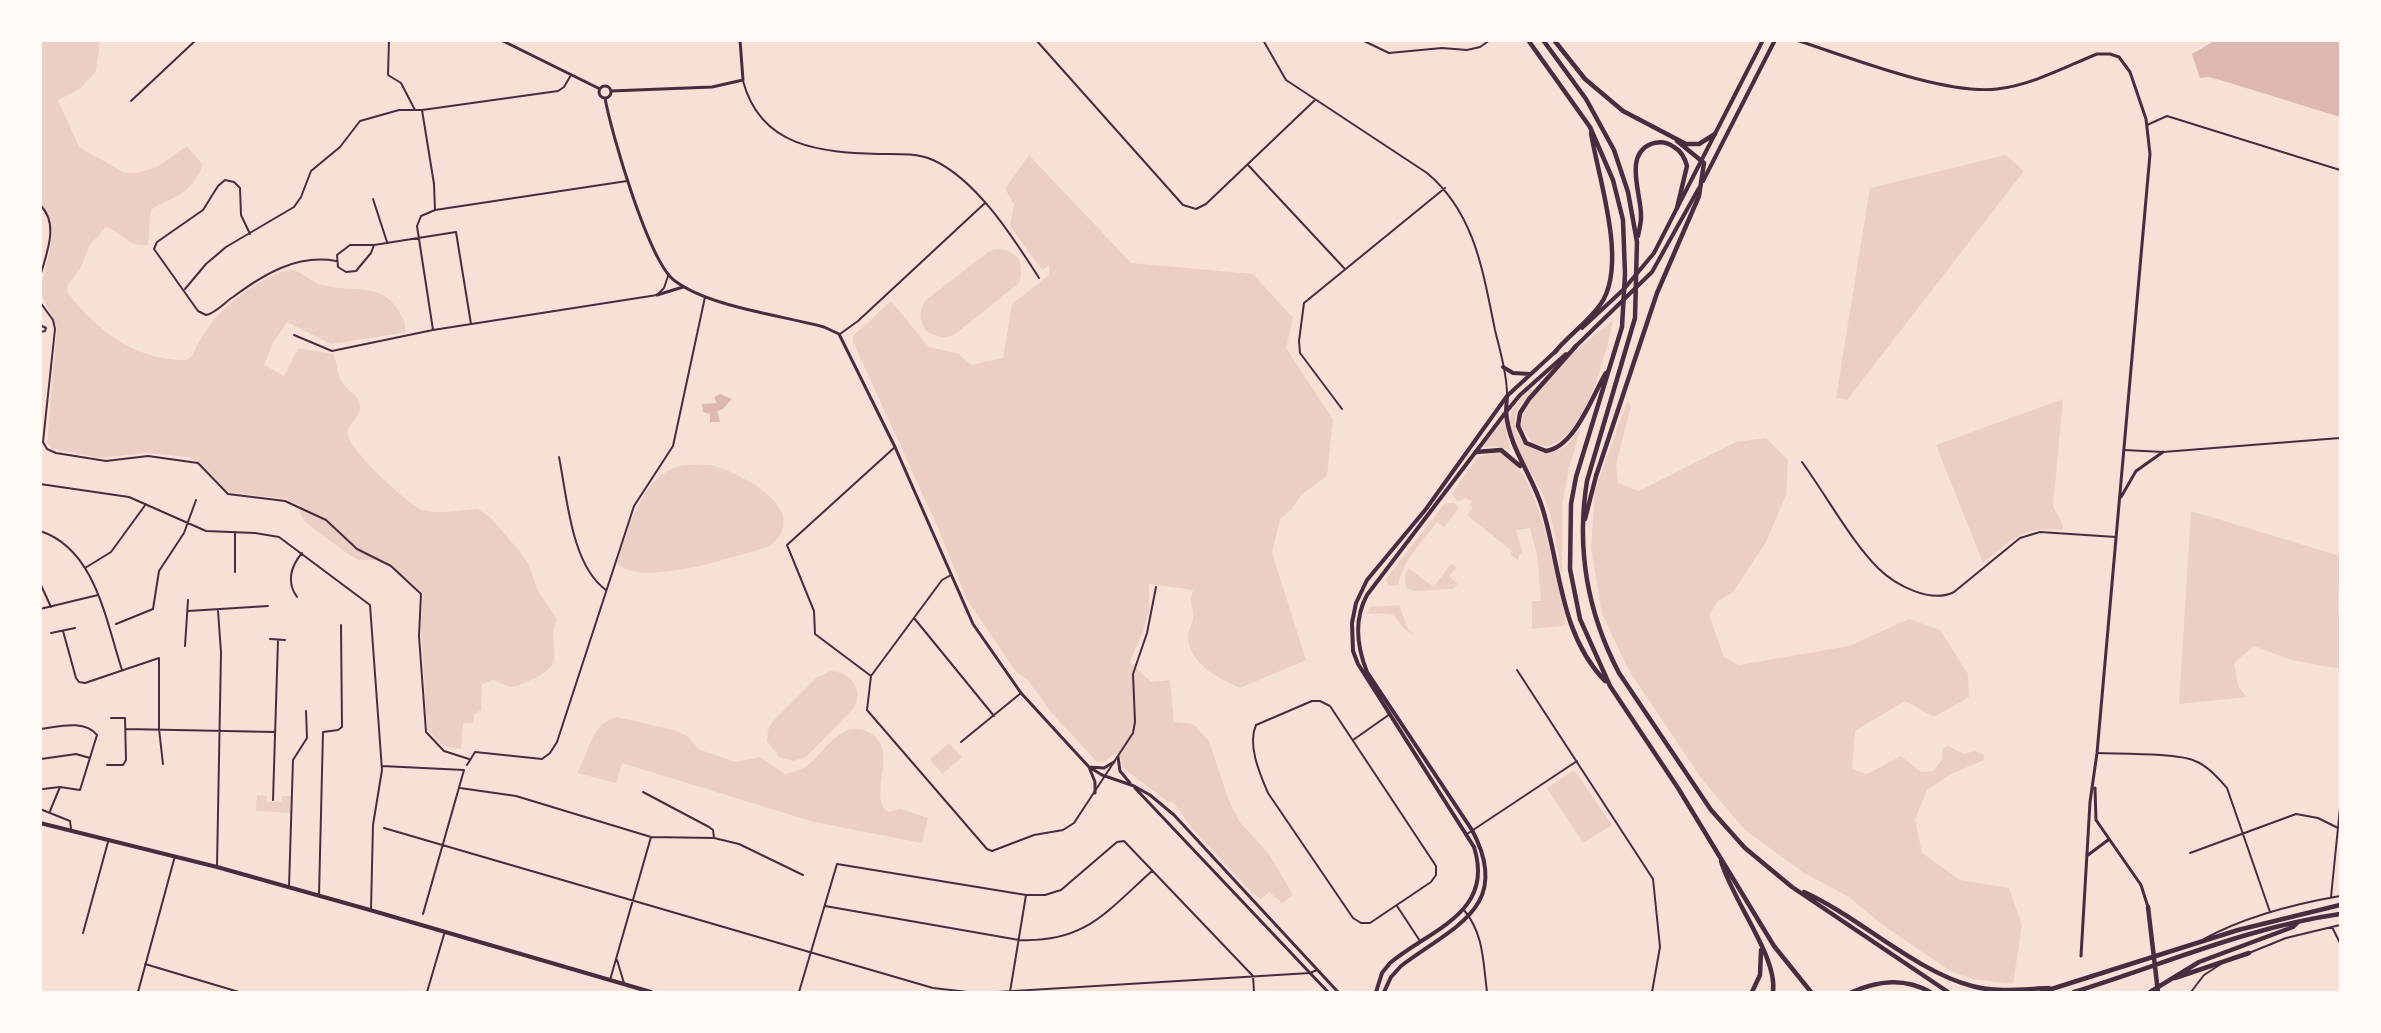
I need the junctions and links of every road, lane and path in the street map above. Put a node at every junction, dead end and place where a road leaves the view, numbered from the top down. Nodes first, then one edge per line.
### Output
1 (195, 40) edge
2 (389, 40) edge
3 (501, 40) edge
4 (740, 40) edge
5 (1036, 40) edge
6 (1263, 40) edge
7 (1362, 40) edge
8 (1490, 40) edge
9 (1528, 40) edge
10 (1543, 40) edge
11 (1554, 40) edge
12 (1762, 40) edge
13 (1775, 40) edge
14 (1796, 40) edge
15 (571, 75) junction
16 (742, 80) junction
17 (600, 89) junction
18 (611, 91) junction
19 (604, 98) junction
20 (1316, 99) junction
21 (131, 101) dead end
22 (415, 110) junction
23 (422, 110) junction
24 (2147, 125) junction
25 (1590, 127) junction
26 (1715, 134) junction
27 (1677, 141) junction
28 (1702, 159) junction
29 (1248, 165) junction
30 (2340, 170) edge
31 (627, 181) junction
32 (1700, 186) junction
33 (1446, 188) junction
34 (373, 199) dead end
35 (985, 203) junction
36 (40, 205) edge
37 (1677, 208) junction
38 (435, 210) junction
39 (250, 234) junction
40 (418, 237) junction
41 (387, 242) junction
42 (1637, 242) junction
43 (374, 245) junction
44 (336, 261) junction
45 (1345, 269) junction
46 (668, 276) junction
47 (40, 277) edge
48 (1039, 278) dead end
49 (684, 287) junction
50 (185, 289) junction
51 (657, 295) junction
52 (705, 297) junction
53 (40, 302) edge
54 (471, 324) junction
55 (40, 325) edge
56 (433, 330) junction
57 (40, 332) edge
58 (839, 334) junction
59 (294, 335) dead end
60 (1576, 346) junction
61 (1555, 352) junction
62 (1503, 367) junction
63 (1609, 368) junction
64 (1530, 374) junction
65 (1507, 396) junction
66 (1342, 409) dead end
67 (1506, 412) junction
68 (2340, 438) edge
69 (895, 447) junction
70 (2124, 450) junction
71 (1476, 452) junction
72 (2163, 452) junction
73 (559, 457) dead end
74 (1803, 462) dead end
75 (1526, 473) junction
76 (40, 484) edge
77 (196, 500) dead end
78 (2119, 501) junction
79 (146, 504) junction
80 (188, 524) junction
81 (1583, 525) junction
82 (40, 531) edge
83 (235, 532) junction
84 (2116, 537) junction
85 (302, 553) junction
86 (85, 567) junction
87 (235, 572) dead end
88 (951, 575) junction
89 (40, 583) edge
90 (1156, 587) dead end
91 (606, 590) junction
92 (98, 595) junction
93 (297, 597) dead end
94 (188, 600) dead end
95 (268, 606) dead end
96 (51, 607) junction
97 (40, 609) edge
98 (218, 610) junction
99 (188, 611) junction
100 (914, 618) junction
101 (116, 624) dead end
102 (341, 625) dead end
103 (75, 628) dead end
104 (63, 631) junction
105 (51, 633) dead end
106 (270, 639) dead end
107 (278, 640) junction
108 (285, 640) dead end
109 (185, 646) dead end
110 (122, 670) junction
111 (1517, 670) dead end
112 (871, 676) junction
113 (1610, 686) junction
114 (1021, 693) junction
115 (306, 711) dead end
116 (1390, 714) junction
117 (994, 716) junction
118 (111, 718) dead end
119 (40, 729) edge
120 (126, 729) junction
121 (159, 729) junction
122 (220, 731) junction
123 (275, 732) junction
124 (1353, 740) junction
125 (961, 742) dead end
126 (2097, 753) junction
127 (1118, 757) junction
128 (90, 758) junction
129 (41, 759) edge
130 (469, 759) junction
131 (1577, 761) junction
132 (1113, 762) junction
133 (163, 764) dead end
134 (107, 765) dead end
135 (467, 765) dead end
136 (382, 766) junction
137 (1089, 767) junction
138 (1106, 776) junction
139 (2094, 780) junction
140 (1134, 786) junction
141 (60, 787) junction
142 (460, 788) junction
143 (43, 789) dead end
144 (643, 792) dead end
145 (1095, 793) junction
146 (273, 800) dead end
147 (2340, 808) edge
148 (40, 809) edge
149 (50, 811) junction
150 (41, 824) edge
151 (384, 828) dead end
152 (2338, 828) junction
153 (71, 829) junction
154 (1472, 830) junction
155 (1466, 834) junction
156 (2242, 834) junction
157 (651, 837) junction
158 (714, 838) junction
159 (109, 839) junction
160 (2109, 840) junction
161 (443, 844) junction
162 (2190, 853) dead end
163 (2088, 855) junction
164 (175, 856) junction
165 (1720, 856) junction
166 (217, 867) junction
167 (1152, 871) junction
168 (802, 875) dead end
169 (289, 887) junction
170 (1792, 887) junction
171 (1026, 895) junction
172 (319, 896) junction
173 (2340, 896) edge
174 (2331, 897) junction
175 (631, 901) junction
176 (2340, 905) edge
177 (824, 906) junction
178 (1397, 906) junction
179 (2148, 907) joint
180 (370, 909) junction
181 (1464, 910) junction
182 (2270, 912) junction
183 (423, 914) dead end
184 (2340, 914) edge
185 (1469, 916) junction
186 (2300, 921) junction
187 (2340, 925) edge
188 (2332, 927) junction
189 (445, 932) junction
190 (84, 933) dead end
191 (1019, 940) junction
192 (1420, 941) junction
193 (2340, 943) edge
194 (1760, 945) junction
195 (2192, 945) junction
196 (2249, 952) junction
197 (810, 954) junction
198 (2080, 957) dead end
199 (617, 960) junction
200 (145, 964) junction
201 (1317, 970) junction
202 (1310, 973) junction
203 (1253, 976) junction
204 (610, 980) junction
205 (2170, 980) junction
206 (624, 984) junction
207 (2061, 988) junction
208 (1010, 992) edge
209 (1929, 992) edge
210 (138, 993) edge
211 (238, 993) edge
212 (428, 993) edge
213 (651, 993) edge
214 (800, 993) edge
215 (968, 993) edge
216 (997, 993) edge
217 (1254, 993) edge
218 (1328, 993) edge
219 (1338, 993) edge
220 (1377, 993) edge
221 (1384, 993) edge
222 (1487, 993) edge
223 (1652, 993) edge
224 (1752, 993) edge
225 (1773, 993) edge
226 (1811, 993) edge
227 (1852, 993) edge
228 (1948, 993) edge
229 (2042, 993) edge
230 (2074, 993) edge
231 (2150, 993) edge
232 (2158, 993) edge
233 (2191, 993) edge

1 - 21 street
2 - 22 street
3 - 15 street
4 - 16 street
5 - 29 street
6 - 20 street
7 - 8 street
9 - 25 highway
10 - 42 highway
11 - 27 highway
12 - 26 main road
13 - 32 main road
14 - 24 street
15 - 17 street
15 - 23 street
16 - 18 street
16 - 35 street
17 - 18 street
17 - 19 street
18 - 19 street
19 - 31 street
20 - 29 street
20 - 33 street
22 - 23 street
22 - 39 street
23 - 38 street
24 - 30 street
24 - 70 street
25 - 61 highway
25 - 63 highway
26 - 27 highway
26 - 28 main road
27 - 28 highway
28 - 32 highway
28 - 37 main road
29 - 45 street
31 - 38 street
31 - 46 street
32 - 60 main road
32 - 81 highway
33 - 45 street
33 - 62 street
34 - 41 street
35 - 48 street
35 - 58 street
36 - 47 street
37 - 42 highway
37 - 61 main road
38 - 40 street
39 - 50 street
39 - 50 street
40 - 41 street
40 - 54 street
40 - 56 street
41 - 43 street
42 - 81 highway
43 - 44 street
43 - 44 street
44 - 50 street
45 - 66 street
46 - 49 street
46 - 51 street
49 - 51 street
49 - 52 street
51 - 54 street
52 - 58 street
52 - 91 street
53 - 130 street
54 - 56 street
55 - 57 street
56 - 59 street
58 - 69 street
60 - 63 highway
60 - 67 main road
61 - 64 main road
62 - 64 main road
62 - 65 street
63 - 113 highway
64 - 65 main road
65 - 67 main road
65 - 116 main road
67 - 71 main road
67 - 75 highway
68 - 72 street
69 - 88 street
69 - 112 street
70 - 72 street
70 - 78 street
71 - 75 highway
71 - 116 main road
72 - 78 street
73 - 91 street
74 - 84 street
75 - 113 highway
76 - 79 street
77 - 80 street
78 - 84 street
79 - 80 street
79 - 86 street
80 - 83 street
80 - 101 street
81 - 170 highway
82 - 86 street
83 - 85 street
83 - 87 street
84 - 126 street
85 - 93 street
85 - 136 street
86 - 92 street
88 - 100 street
88 - 114 street
89 - 96 street
90 - 127 street
91 - 130 street
92 - 96 street
92 - 110 street
94 - 99 street
95 - 98 street
96 - 97 street
98 - 99 street
98 - 122 street
99 - 109 street
100 - 112 street
100 - 117 street
102 - 172 street
103 - 104 street
104 - 105 street
104 - 110 street
106 - 107 street
107 - 108 street
107 - 123 street
110 - 121 street
111 - 131 street
112 - 145 street
113 - 165 highway
114 - 117 street
114 - 137 street
115 - 169 street
116 - 124 street
116 - 154 main road
116 - 155 main road
117 - 125 street
118 - 120 street
119 - 128 street
120 - 121 street
120 - 134 street
121 - 122 street
121 - 133 street
122 - 123 street
122 - 166 street
123 - 146 street
124 - 178 street
124 - 178 street
126 - 139 street
126 - 156 street
127 - 132 street
127 - 140 street
128 - 129 street
128 - 141 street
130 - 135 street
131 - 154 street
131 - 223 street
132 - 137 street
132 - 138 street
136 - 142 street
136 - 180 street
137 - 138 street
137 - 145 street
138 - 140 street
138 - 145 street
139 - 160 street
139 - 163 street
140 - 201 street
140 - 202 street
141 - 143 street
141 - 149 street
142 - 157 street
142 - 161 street
144 - 158 street
147 - 152 street
148 - 149 street
149 - 153 street
150 - 153 main road
151 - 161 street
152 - 156 street
152 - 174 street
153 - 159 main road
154 - 155 street
154 - 185 main road
155 - 181 main road
156 - 162 street
156 - 182 street
157 - 158 street
157 - 175 street
158 - 168 street
159 - 164 main road
159 - 190 street
160 - 163 street
160 - 179 street
161 - 175 street
161 - 183 street
163 - 198 street
164 - 166 main road
164 - 200 street
165 - 194 highway
165 - 226 highway
166 - 169 main road
167 - 171 street
167 - 191 street
167 - 203 street
169 - 172 main road
170 - 207 highway
170 - 228 highway
171 - 177 street
171 - 191 street
172 - 180 main road
173 - 174 street
174 - 182 street
175 - 197 street
175 - 199 street
176 - 195 highway
177 - 191 street
177 - 197 street
178 - 192 street
179 - 232 highway
180 - 189 main road
181 - 185 street
181 - 192 main road
182 - 195 street
184 - 186 highway
185 - 221 main road
185 - 222 street
186 - 205 highway
186 - 230 highway
187 - 188 street
188 - 193 street
188 - 196 street
189 - 204 main road
189 - 212 street
191 - 208 street
192 - 220 main road
194 - 224 highway
194 - 225 highway
195 - 207 highway
196 - 205 highway
196 - 233 street
197 - 214 street
197 - 215 street
199 - 204 street
199 - 206 street
200 - 210 street
200 - 211 street
201 - 202 street
201 - 219 street
202 - 203 street
202 - 218 street
203 - 208 street
203 - 217 street
204 - 206 main road
205 - 231 highway
206 - 213 main road
207 - 229 highway
208 - 216 street
209 - 227 highway

